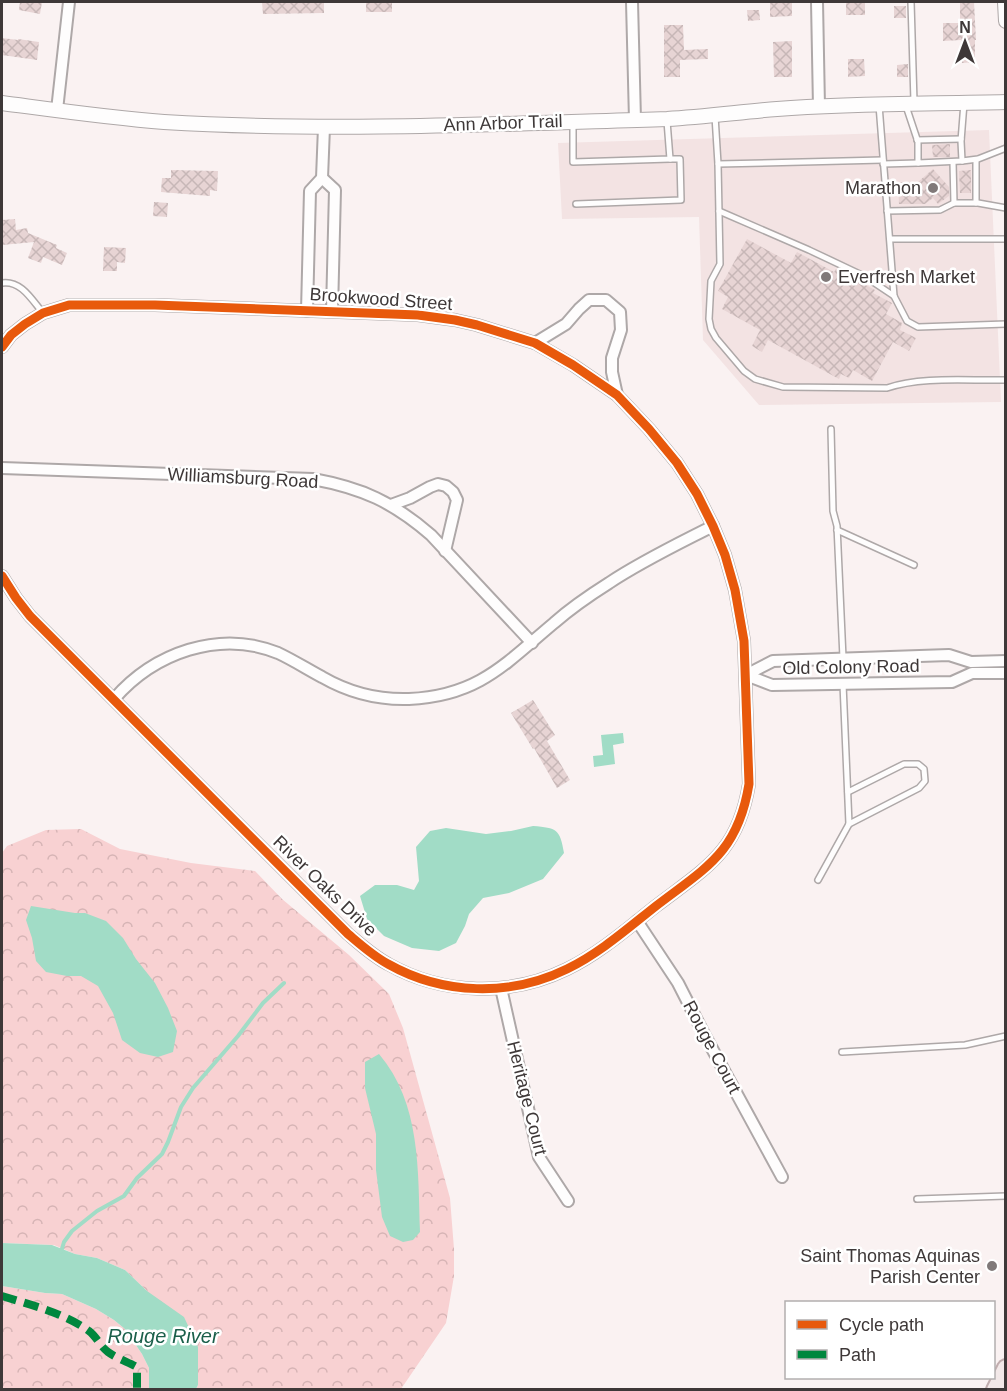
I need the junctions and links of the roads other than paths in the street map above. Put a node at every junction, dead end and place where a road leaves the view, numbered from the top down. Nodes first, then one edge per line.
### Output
1 (69, 2) edge
2 (632, 2) edge
3 (817, 2) edge
4 (911, 2) edge
5 (1005, 2) edge
6 (1005, 21) edge
7 (1005, 102) edge
8 (2, 103) edge
9 (964, 103) junction
10 (910, 104) junction
11 (879, 105) junction
12 (819, 107) junction
13 (57, 110) junction
14 (715, 116) junction
15 (667, 119) junction
16 (635, 120) junction
17 (573, 121) junction
18 (324, 127) junction
19 (961, 139) junction
20 (917, 140) junction
21 (1005, 148) edge
22 (670, 159) junction
23 (976, 160) junction
24 (962, 161) junction
25 (883, 162) junction
26 (953, 162) junction
27 (918, 163) junction
28 (718, 164) junction
29 (322, 178) junction
30 (954, 203) junction
31 (976, 203) junction
32 (576, 204) dead end
33 (1005, 208) edge
34 (719, 211) junction
35 (887, 211) junction
36 (890, 239) junction
37 (1005, 239) edge
38 (2, 283) edge
39 (894, 296) junction
40 (307, 311) junction
41 (332, 311) junction
42 (43, 313) junction
43 (1005, 324) edge
44 (2, 342) edge
45 (535, 343) junction
46 (1005, 380) edge
47 (617, 395) junction
48 (831, 429) dead end
49 (2, 468) edge
50 (391, 505) junction
51 (713, 526) junction
52 (837, 530) junction
53 (446, 550) junction
54 (915, 565) dead end
55 (2, 576) edge
56 (532, 643) junction
57 (843, 658) junction
58 (1005, 661) edge
59 (1005, 673) edge
60 (746, 675) junction
61 (843, 684) junction
62 (114, 699) junction
63 (848, 792) junction
64 (849, 824) junction
65 (818, 880) dead end
66 (637, 921) junction
67 (501, 988) junction
68 (1005, 1036) edge
69 (842, 1052) dead end
70 (782, 1177) dead end
71 (1005, 1196) edge
72 (917, 1199) dead end
73 (568, 1201) dead end
74 (1005, 1368) edge
75 (995, 1389) edge

1 - 13 street
2 - 16 street
3 - 12 street
4 - 10 lane
5 - 6 street
7 - 9 street, Ann Arbor Trail
8 - 13 street, Ann Arbor Trail
9 - 10 street, Ann Arbor Trail
9 - 19 lane
10 - 11 street, Ann Arbor Trail
10 - 20 lane
11 - 12 street, Ann Arbor Trail
11 - 25 lane
12 - 14 street, Ann Arbor Trail
13 - 18 street, Ann Arbor Trail
14 - 15 street, Ann Arbor Trail
14 - 28 lane
15 - 16 street, Ann Arbor Trail
15 - 22 lane
16 - 17 street, Ann Arbor Trail
17 - 18 street, Ann Arbor Trail
17 - 22 lane
18 - 29 street
19 - 20 lane
19 - 24 lane
20 - 27 lane
21 - 23 lane
22 - 32 lane
23 - 24 lane
23 - 31 lane
24 - 26 lane
25 - 27 lane
25 - 28 lane
25 - 35 lane
26 - 27 lane
26 - 30 lane
28 - 34 lane
29 - 40 street
29 - 41 street
30 - 31 lane
30 - 35 lane
31 - 33 lane
34 - 39 lane
34 - 46 lane
35 - 36 lane
36 - 37 lane
36 - 39 lane
38 - 42 lane
39 - 43 lane
40 - 41 street, Brookwood Street
40 - 42 street, Brookwood Street
41 - 45 street, Brookwood Street
42 - 44 street, Brookwood Street
45 - 47 street, Brookwood Street
45 - 47 street
47 - 51 street, Brookwood Street
48 - 52 lane
49 - 50 street, Williamsburg Road
50 - 53 street, Williamsburg Road
50 - 53 street
51 - 56 street
51 - 60 street, Brookwood Street
52 - 54 lane
52 - 57 lane
53 - 56 street, Williamsburg Road
55 - 62 street, River Oaks Drive
56 - 62 street
57 - 58 street, Old Colony Road
57 - 60 street, Old Colony Road
59 - 61 street, Old Colony Road
60 - 61 street, Old Colony Road
60 - 66 street, River Oaks Drive
61 - 63 lane
62 - 67 street, River Oaks Drive
63 - 64 lane
63 - 64 lane
64 - 65 lane
66 - 67 street, River Oaks Drive
66 - 70 street, Rouge Court
67 - 73 street, Heritage Court
68 - 69 lane
71 - 72 lane
74 - 75 main road

